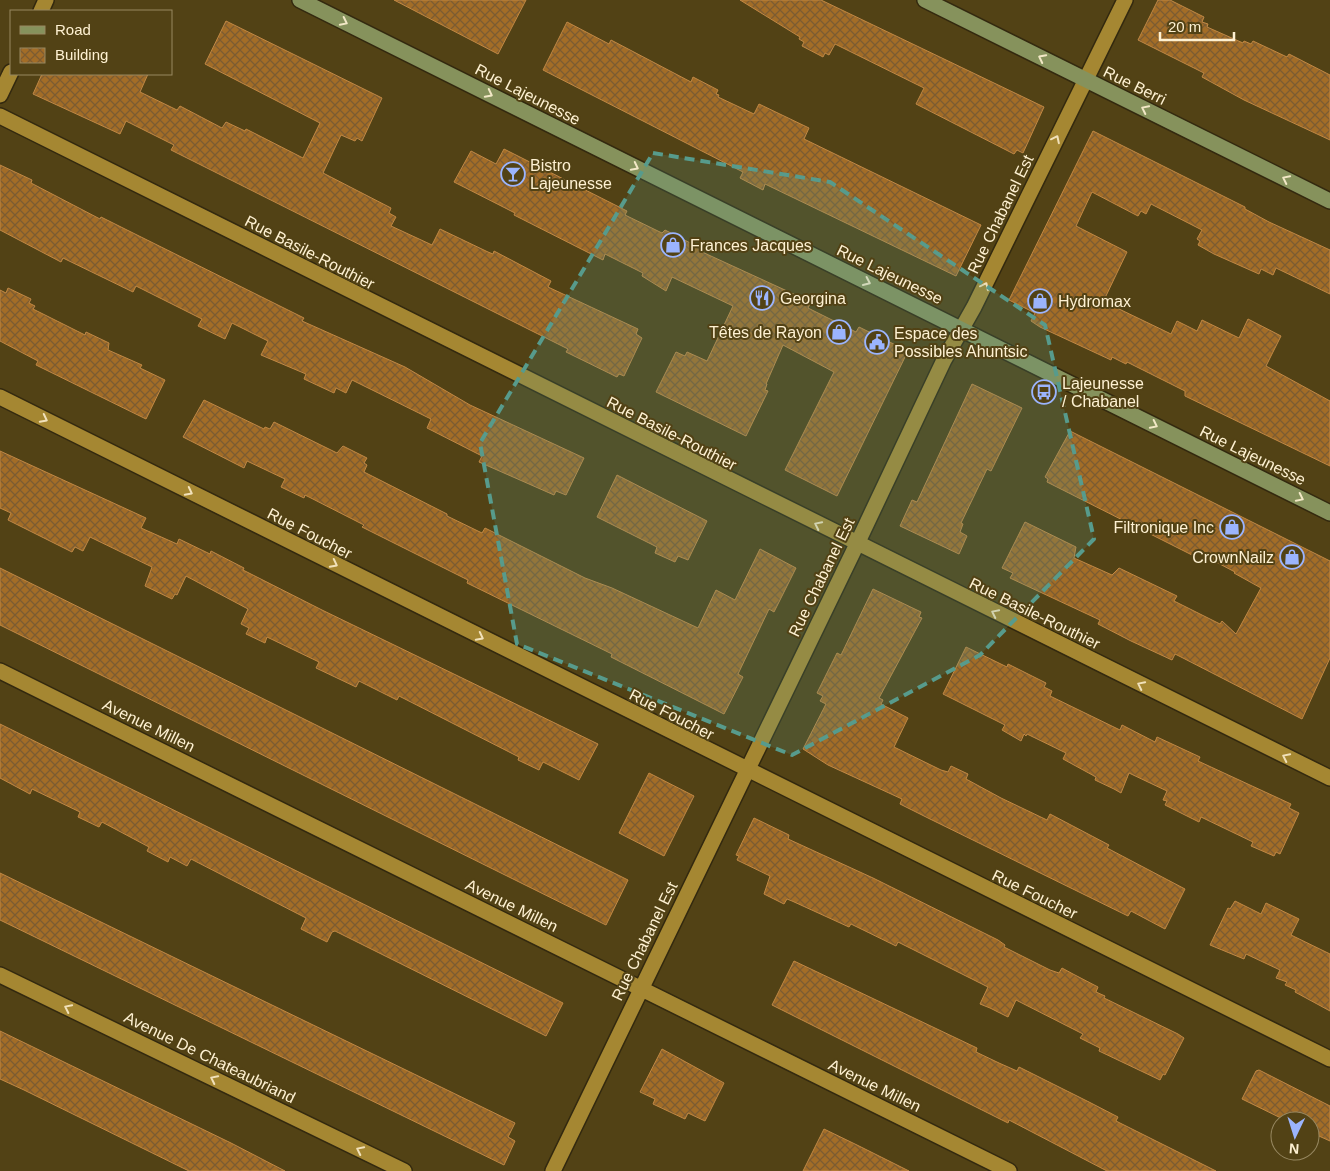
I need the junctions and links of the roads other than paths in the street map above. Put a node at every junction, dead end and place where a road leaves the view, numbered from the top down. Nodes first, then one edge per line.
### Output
1 (300, 0) edge
2 (925, 0) edge
3 (1125, 0) edge
4 (10, 74) edge
5 (1086, 80) junction
6 (0, 96) edge
7 (0, 116) edge
8 (1330, 200) edge
9 (962, 328) junction
10 (0, 397) edge
11 (1330, 513) edge
12 (858, 544) junction
13 (0, 671) edge
14 (746, 770) junction
15 (1330, 778) edge
16 (0, 975) edge
17 (640, 988) junction
18 (1330, 1059) edge
19 (404, 1171) edge
20 (553, 1171) edge
21 (1009, 1171) edge

1 -> 9 main road, Rue Lajeunesse
5 -> 2 main road, Rue Berri
3 - 5 street, Rue Chabanel Est
4 - 6 street
8 -> 5 main road, Rue Berri
9 -> 5 street, Rue Chabanel Est
12 -> 7 street, Rue Basile-Routhier
9 -> 11 main road, Rue Lajeunesse
9 - 12 street, Rue Chabanel Est
10 -> 14 street, Rue Foucher
12 - 14 street, Rue Chabanel Est
15 -> 12 street, Rue Basile-Routhier
13 - 17 street, Avenue Millen
14 - 17 street, Rue Chabanel Est
14 - 18 street, Rue Foucher
19 -> 16 street, Avenue De Chateaubriand
17 - 20 street, Rue Chabanel Est
17 - 21 street, Avenue Millen

